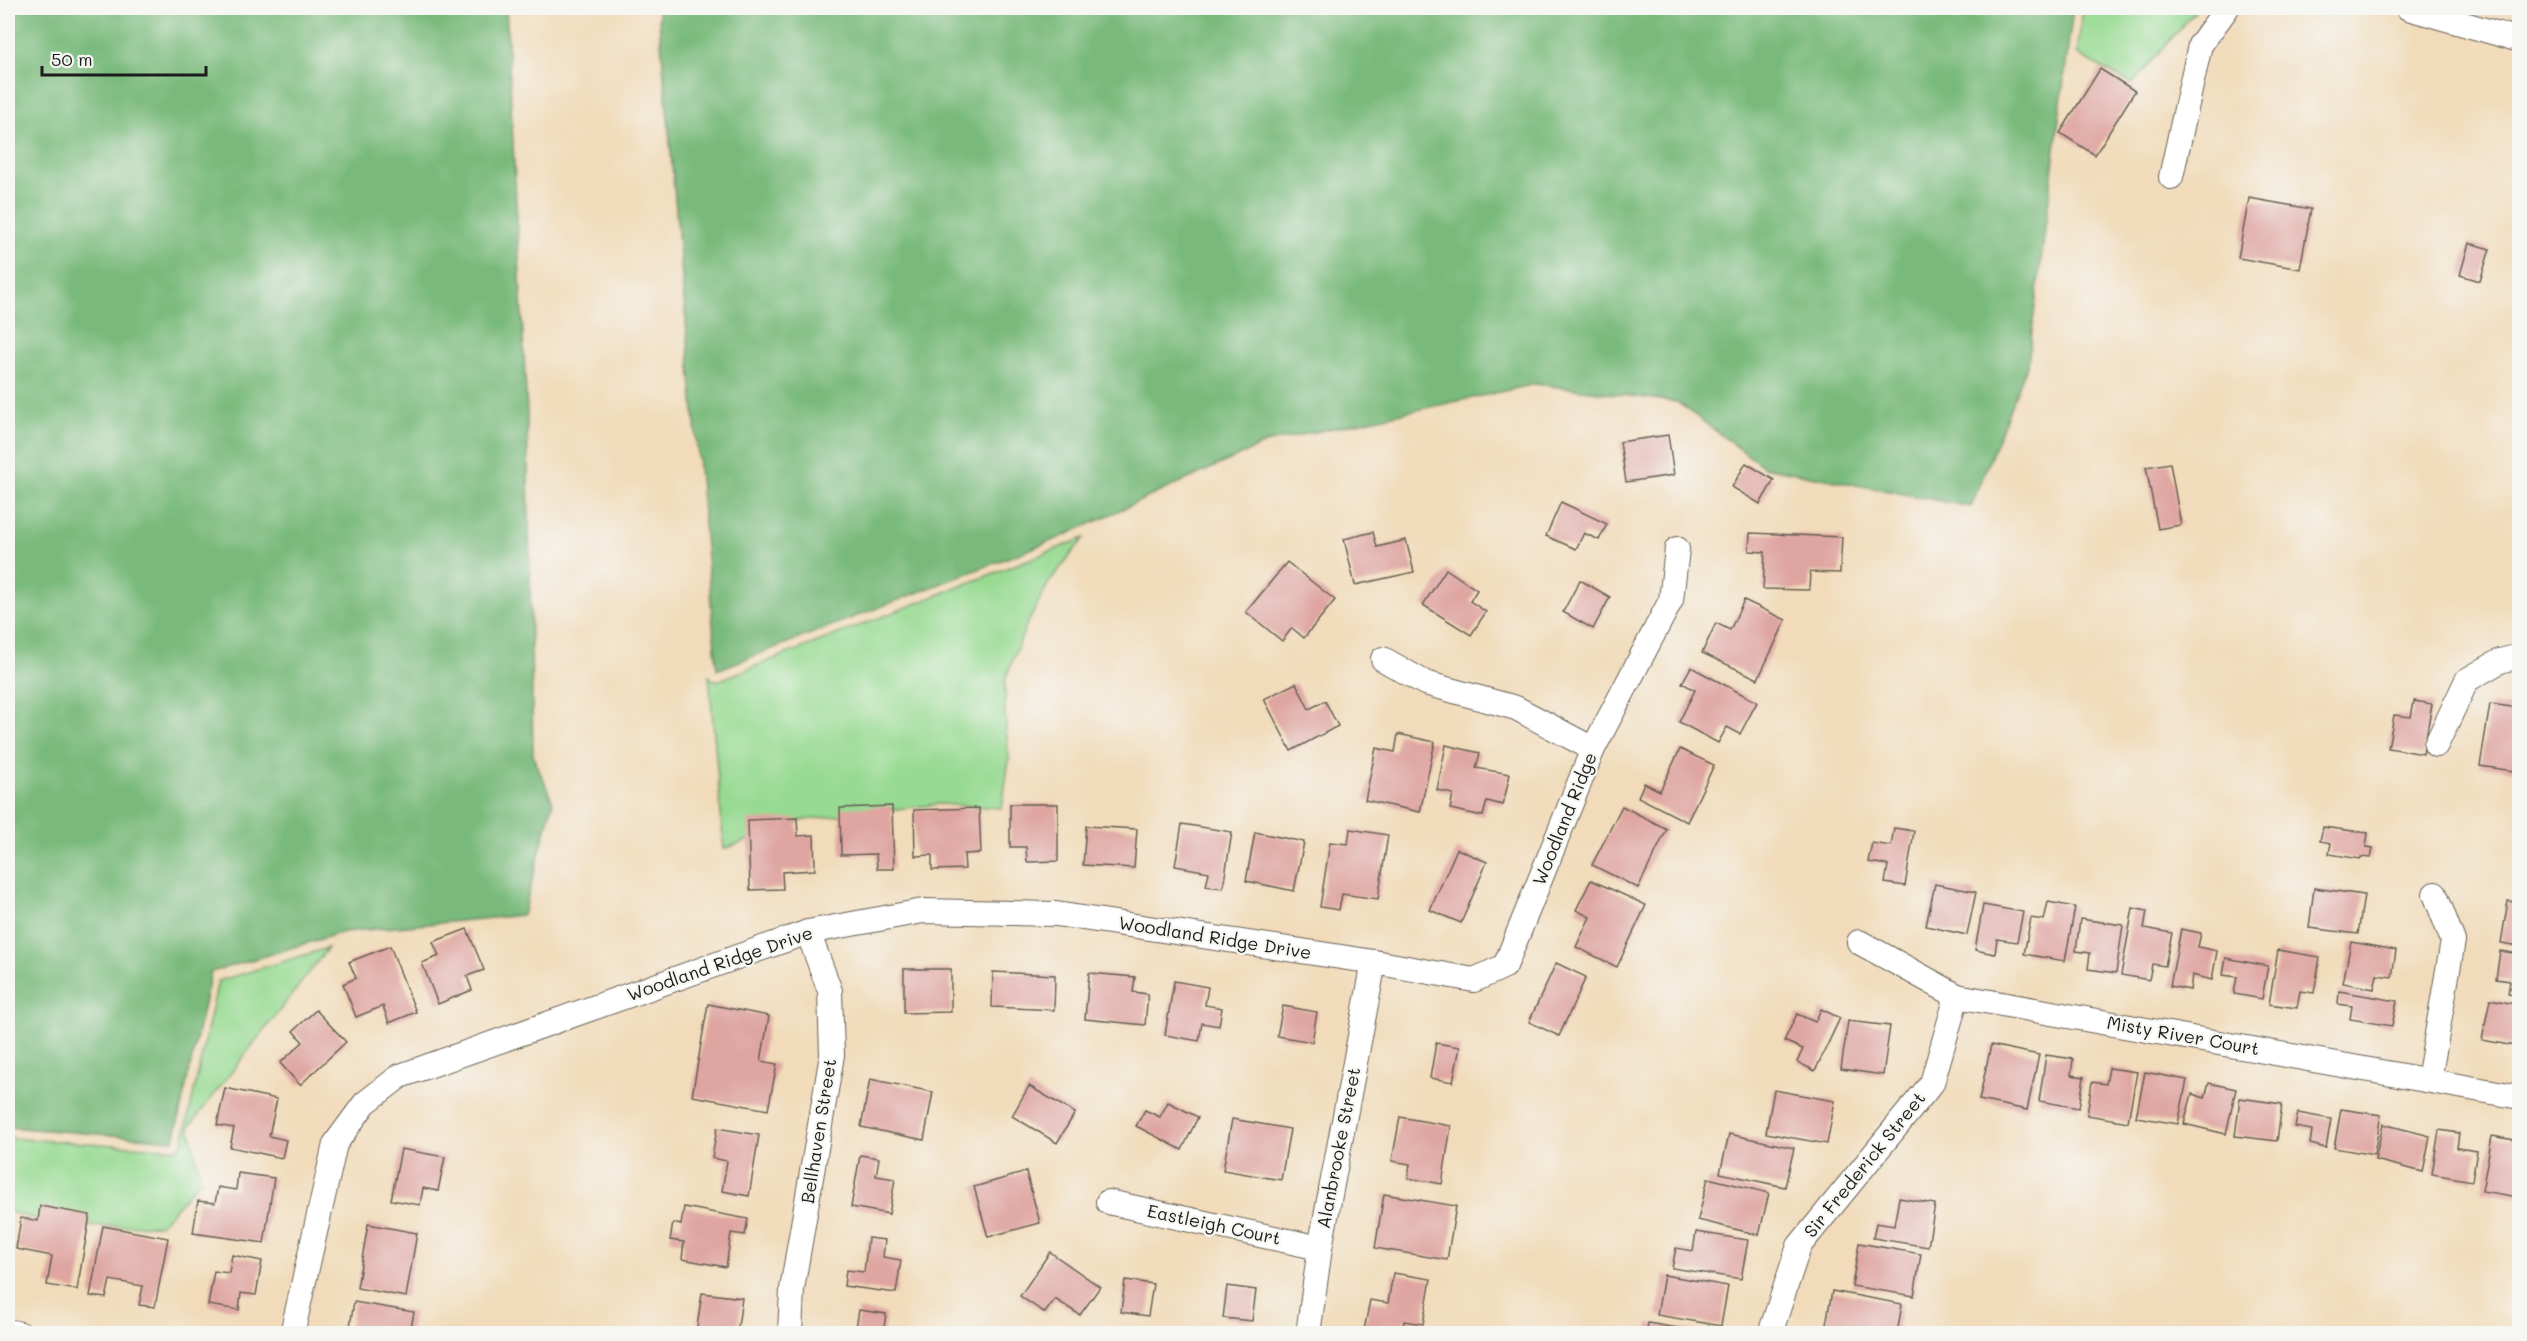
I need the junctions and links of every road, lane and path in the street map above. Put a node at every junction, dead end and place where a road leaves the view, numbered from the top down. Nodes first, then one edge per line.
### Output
1 (2227, 8) edge
2 (2408, 8) edge
3 (2520, 40) edge
4 (2172, 177) dead end
5 (1677, 549) dead end
6 (2520, 656) edge
7 (1383, 658) dead end
8 (2436, 745) dead end
9 (1593, 749) junction
10 (2435, 894) dead end
11 (808, 932) junction
12 (1859, 942) dead end
13 (1374, 962) junction
14 (1957, 996) junction
15 (2428, 1080) junction
16 (2520, 1097) edge
17 (1108, 1202) dead end
18 (1320, 1248) junction
19 (8, 1331) edge
20 (20, 1334) edge
21 (292, 1334) edge
22 (790, 1334) edge
23 (1308, 1334) edge
24 (1770, 1334) edge

1 - 4 street
2 - 3 street
5 - 9 street, Woodland Ridge
6 - 8 street
7 - 9 street
9 - 13 street, Woodland Ridge
10 - 15 street
11 - 13 street, Woodland Ridge Drive
11 - 21 street, Woodland Ridge Drive
11 - 22 street, Bellhaven Street
12 - 14 street, Misty River Court
13 - 18 street, Alanbrooke Street
14 - 15 street, Misty River Court
14 - 24 street, Sir Frederick Street
15 - 16 street, Misty River Court
17 - 18 street, Eastleigh Court
18 - 23 street, Alanbrooke Street
19 - 20 street

